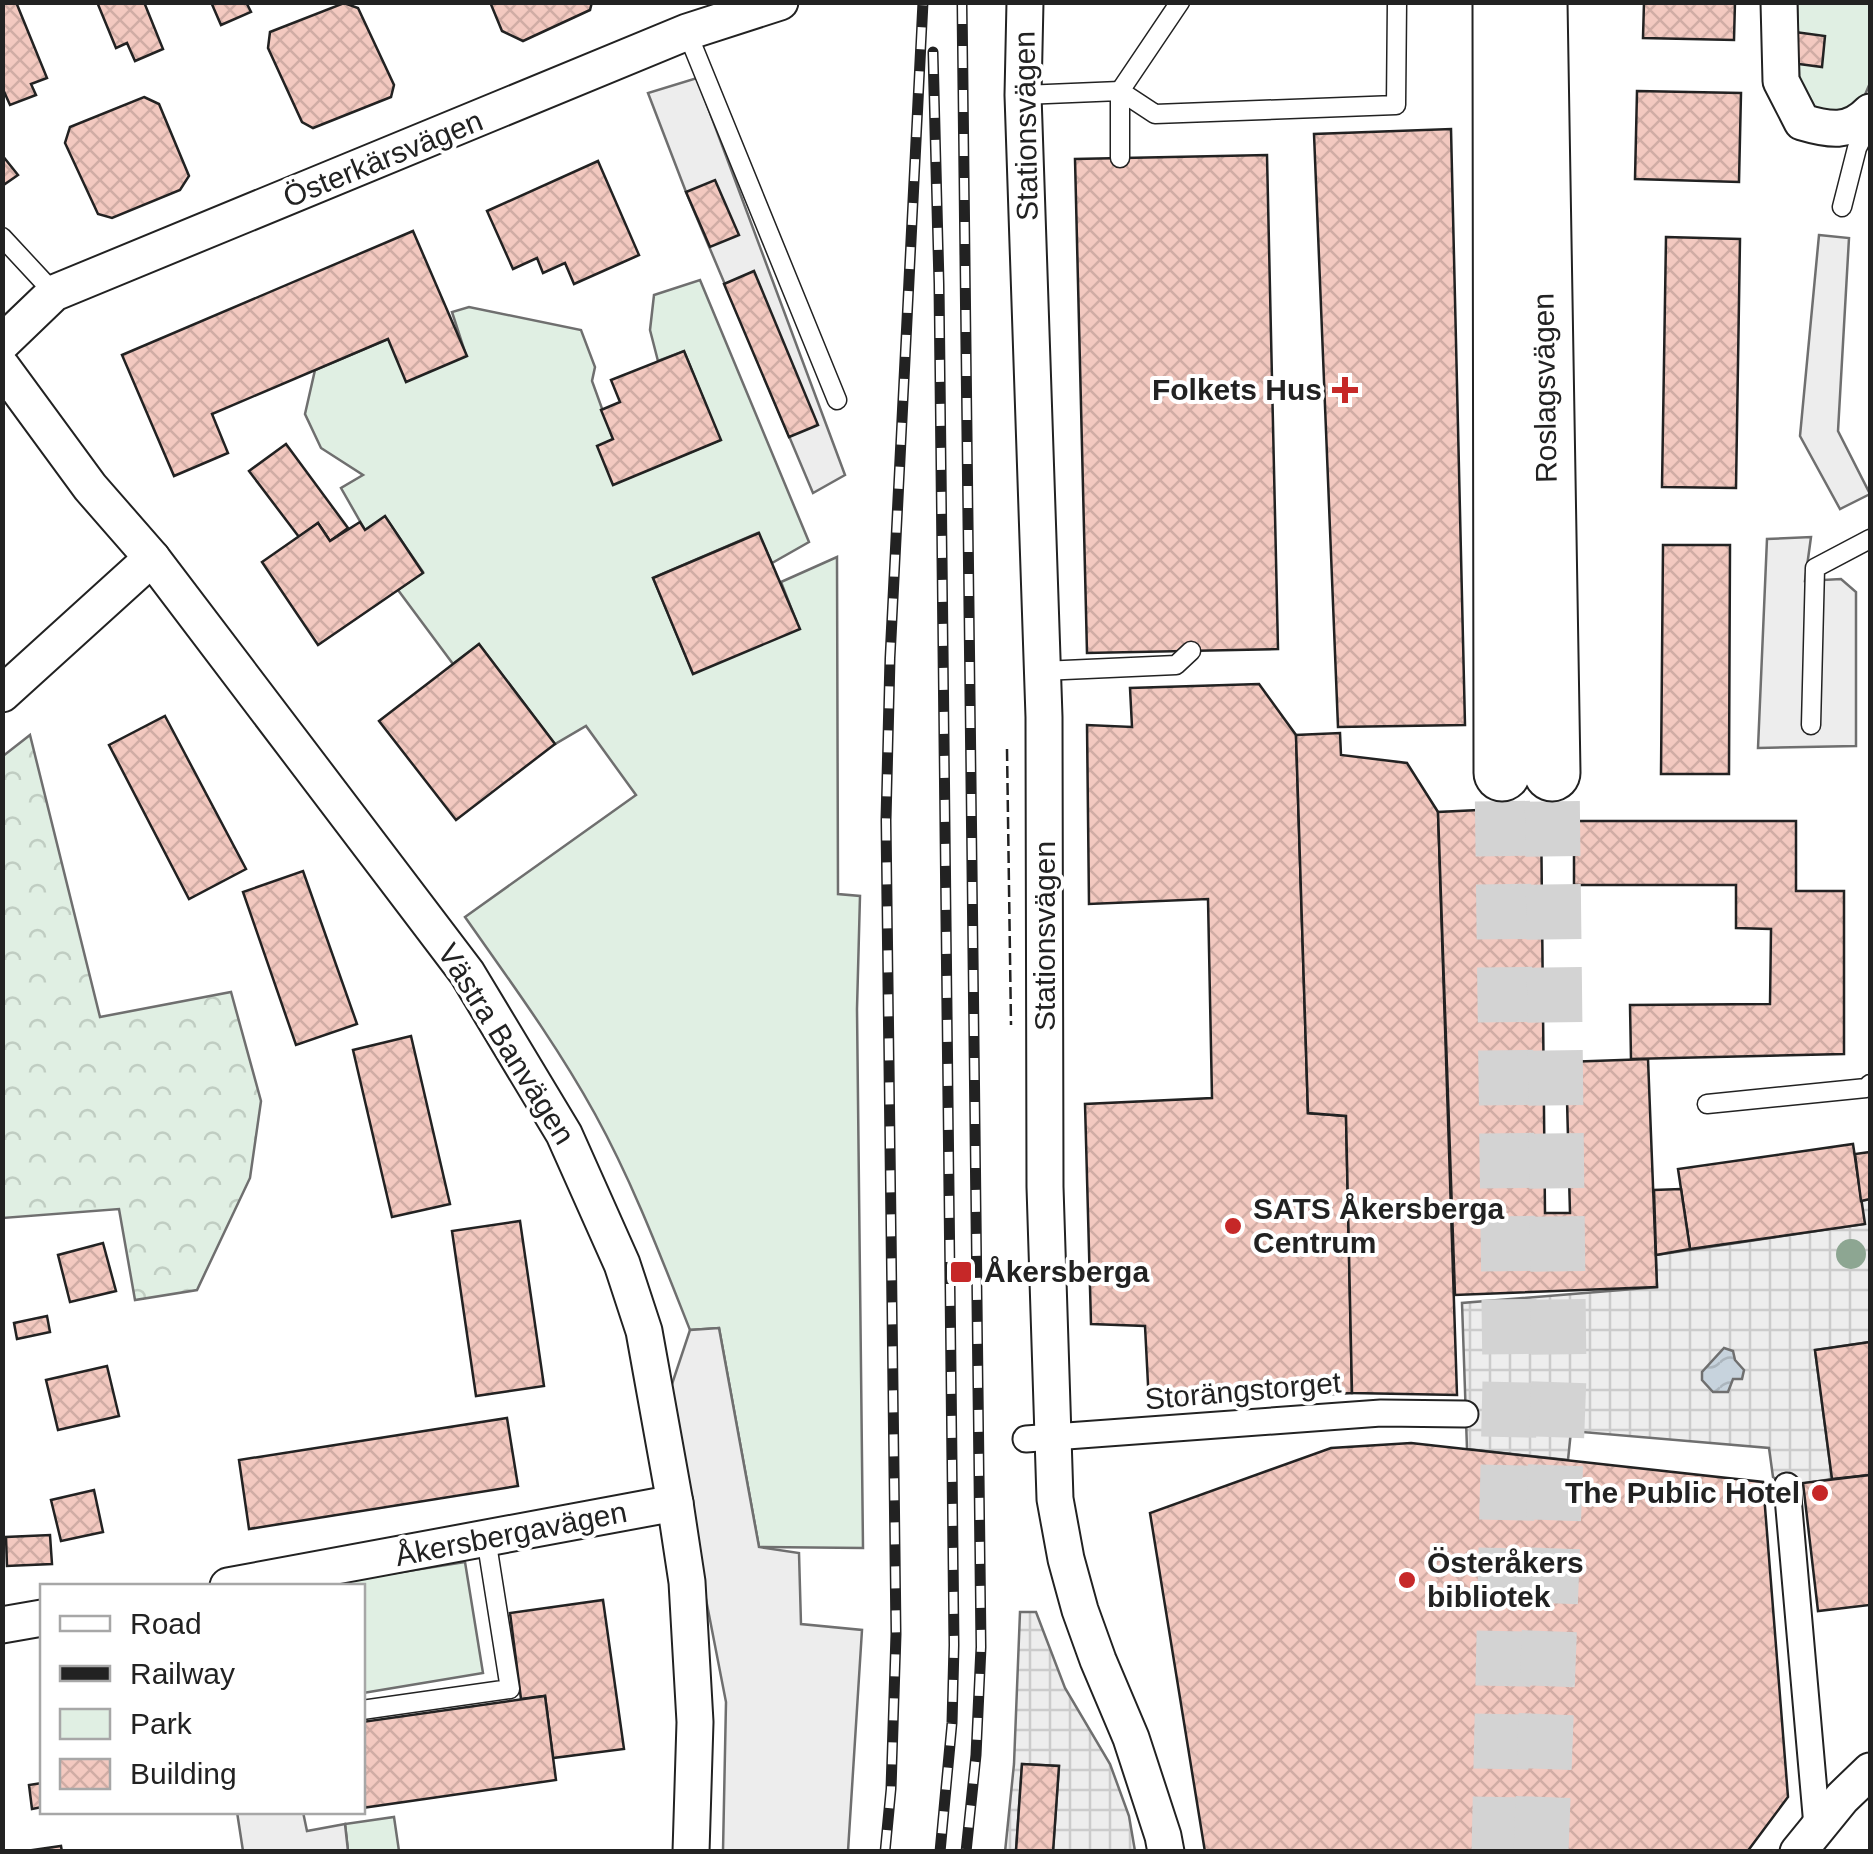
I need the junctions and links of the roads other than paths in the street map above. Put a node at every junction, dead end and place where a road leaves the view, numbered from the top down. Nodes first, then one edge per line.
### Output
1 (780, 2) edge
2 (1025, 2) edge
3 (1180, 2) edge
4 (1397, 2) edge
5 (1501, 2) edge
6 (1539, 2) edge
7 (1779, 2) edge
8 (688, 32) junction
9 (1120, 91) junction
10 (1023, 94) junction
11 (1870, 112) edge
12 (1870, 122) edge
13 (1120, 158) dead end
14 (1842, 207) dead end
15 (2, 236) edge
16 (54, 293) junction
17 (2, 344) edge
18 (2, 367) edge
19 (837, 400) dead end
20 (1870, 539) edge
21 (152, 558) junction
22 (1191, 651) dead end
23 (1042, 671) junction
24 (2, 694) edge
25 (1811, 725) dead end
26 (1870, 1084) edge
27 (1707, 1104) dead end
28 (1465, 1414) dead end
29 (1039, 1439) junction
30 (1787, 1486) dead end
31 (675, 1503) junction
32 (486, 1538) junction
33 (253, 1584) edge
34 (40, 1618) edge
35 (2, 1625) edge
36 (365, 1710) edge
37 (1870, 1771) edge
38 (1808, 1839) edge
39 (691, 1852) edge
40 (1166, 1852) edge

1 - 8 street, Österkärsvägen
2 - 10 street, Stationsvägen
3 - 9 lane
4 - 9 lane
5 - 6 main road, Roslagsvägen
7 - 11 street
8 - 16 street, Österkärsvägen
8 - 19 lane
9 - 10 lane
9 - 13 lane
10 - 23 street, Stationsvägen
12 - 14 lane
15 - 16 lane
16 - 17 street, Österkärsvägen
18 - 21 street, Västra Banvägen
20 - 25 lane
21 - 24 street
21 - 31 street, Västra Banvägen
22 - 23 lane
23 - 29 street, Stationsvägen
26 - 27 lane
28 - 29 street, Storängstorget
29 - 40 street, Stationsvägen
30 - 38 street
31 - 32 street, Åkersbergavägen
31 - 39 street, Västra Banvägen
32 - 33 street, Åkersbergavägen
32 - 36 lane
34 - 35 street
37 - 38 street

